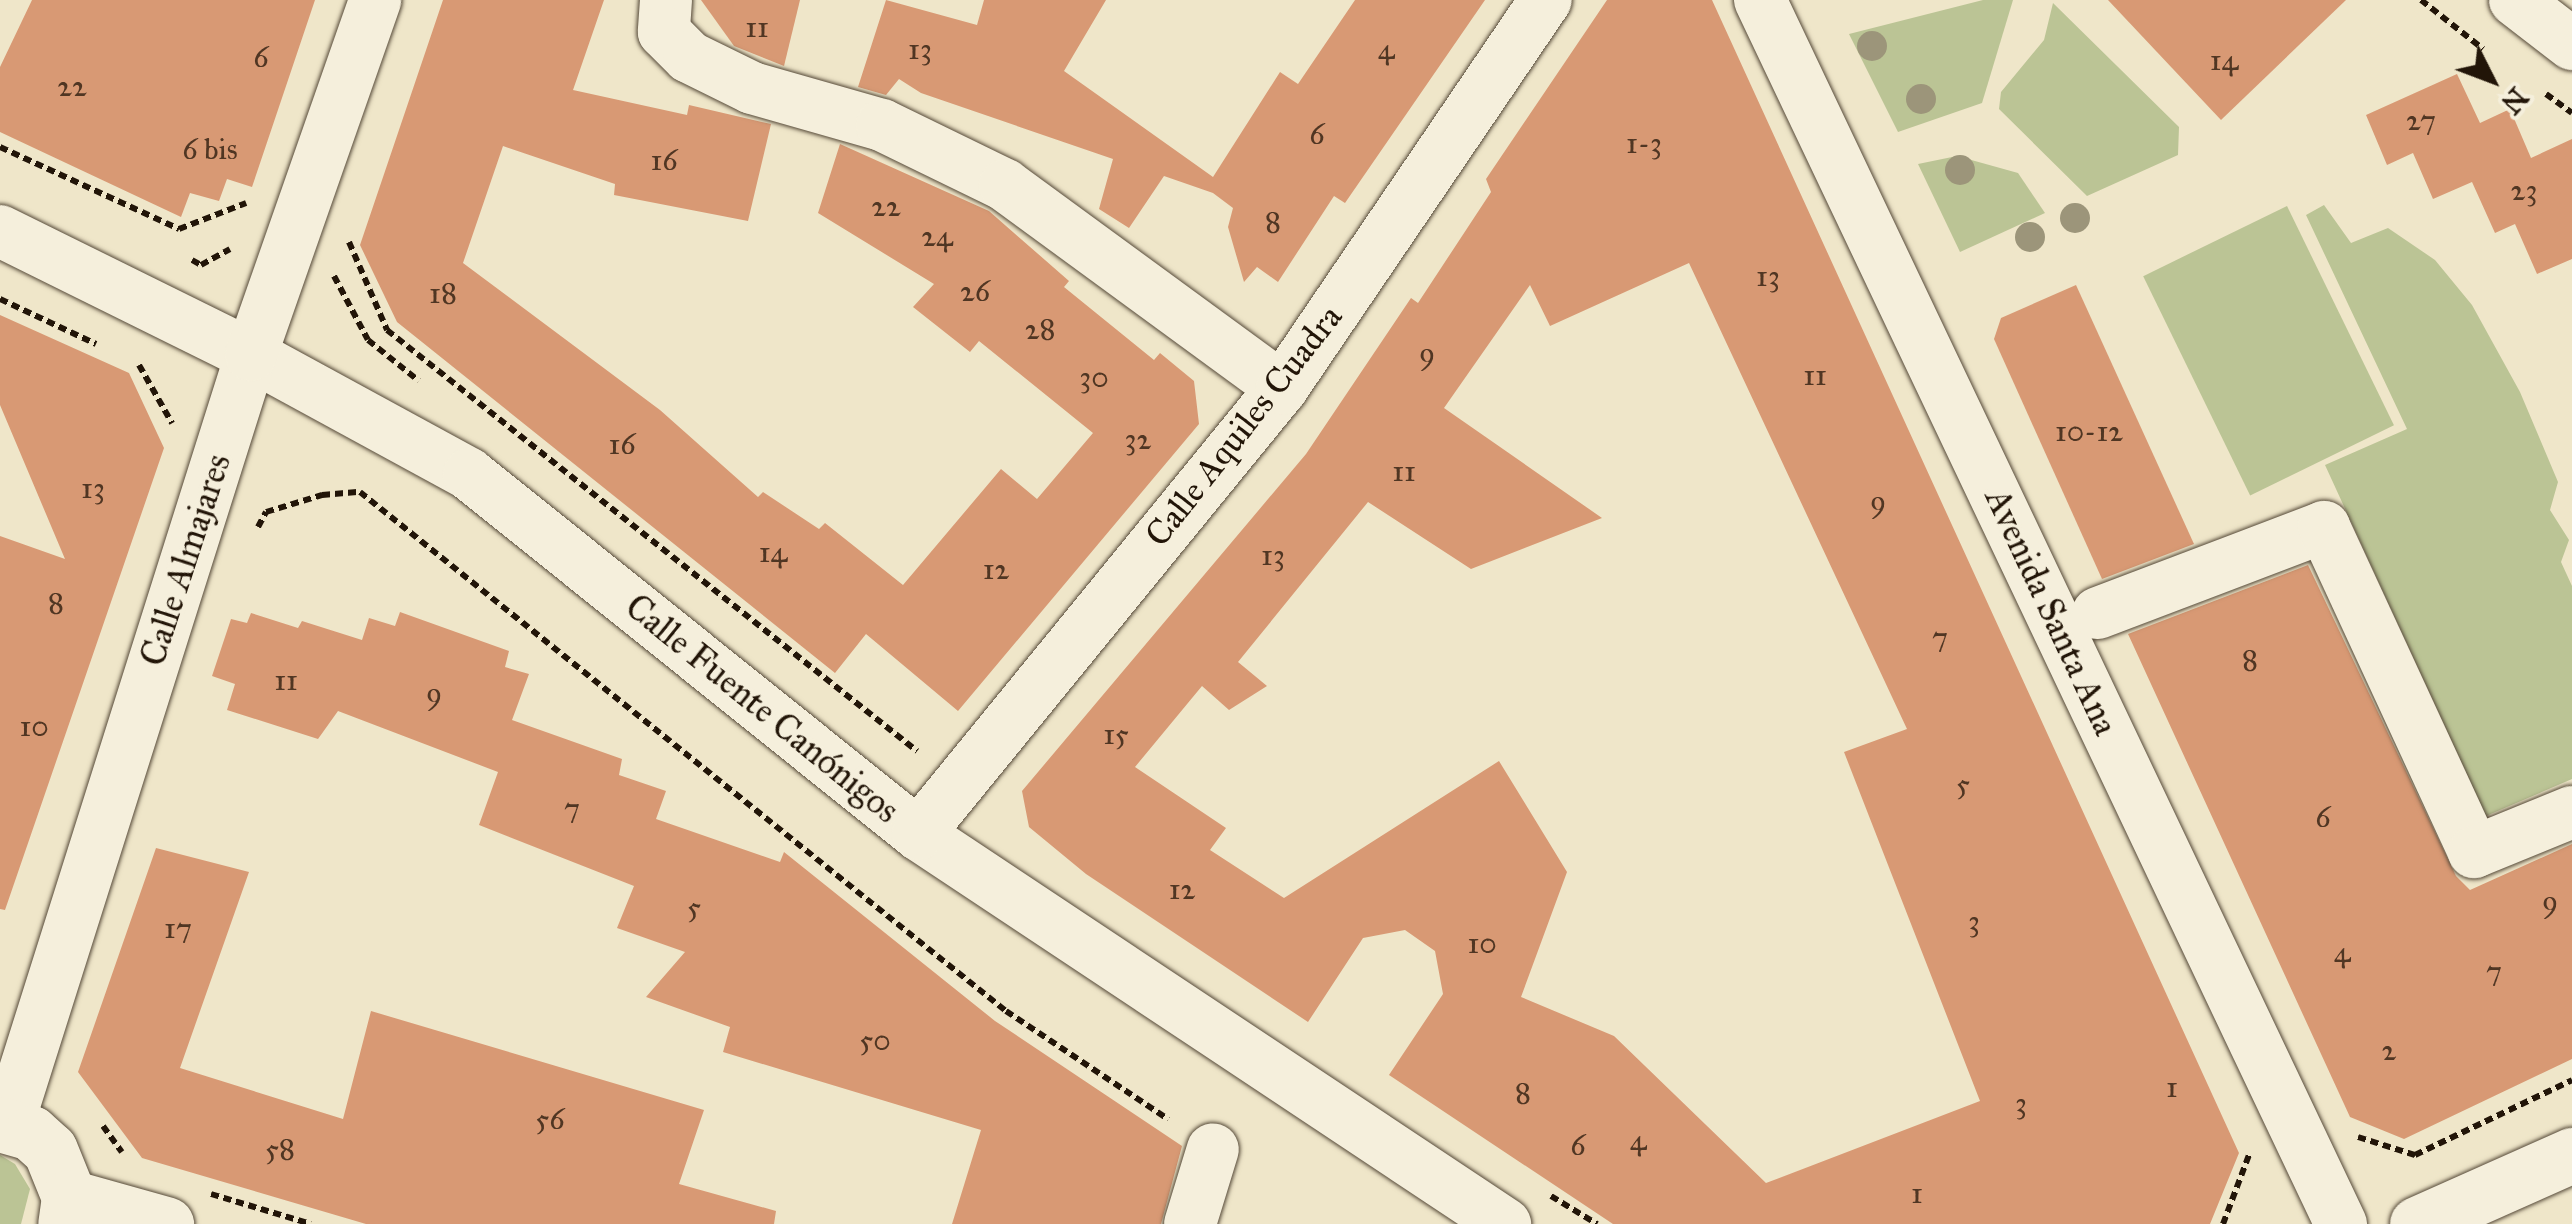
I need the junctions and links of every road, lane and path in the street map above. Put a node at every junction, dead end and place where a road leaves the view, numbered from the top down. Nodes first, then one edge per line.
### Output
1 (375, 0) edge
2 (666, 0) edge
3 (1546, 0) edge
4 (1760, 0) edge
5 (2515, 0) edge
6 (2572, 44) edge
7 (0, 147) edge
8 (260, 197) dead end
9 (354, 228) dead end
10 (0, 231) edge
11 (0, 300) edge
12 (104, 348) dead end
13 (251, 355) junction
14 (132, 361) dead end
15 (1282, 388) junction
16 (178, 434) dead end
17 (248, 543) dead end
18 (2098, 613) dead end
19 (928, 760) dead end
20 (2572, 812) edge
21 (918, 834) junction
22 (2572, 1080) edge
23 (94, 1112) dead end
24 (4, 1124) edge
25 (2352, 1135) dead end
26 (1213, 1149) joint
27 (2572, 1154) edge
28 (126, 1157) dead end
29 (1548, 1194) dead end
30 (187, 1209) edge
31 (67, 1211) edge
32 (311, 1224) edge
33 (1190, 1224) edge
34 (1505, 1224) edge
35 (1596, 1224) edge
36 (2341, 1224) edge
37 (2417, 1224) edge

1 - 13 street, Calle Almajares
2 - 15 street
3 - 15 street, Calle Aquiles Cuadra
4 - 36 street, Avenida Santa Ana
5 - 6 street
7 - 8 path
9 - 19 path
10 - 13 street, Calle Fuente Canónigos
11 - 12 path
13 - 21 street, Calle Fuente Canónigos
13 - 24 street, Calle Almajares
14 - 16 path
15 - 21 street, Calle Aquiles Cuadra
17 - 26 path
18 - 20 street
21 - 34 street, Calle Fuente Canónigos
22 - 25 path
23 - 28 path
24 - 31 main road
26 - 33 street
27 - 37 main road
29 - 35 path
30 - 31 main road
30 - 32 path

